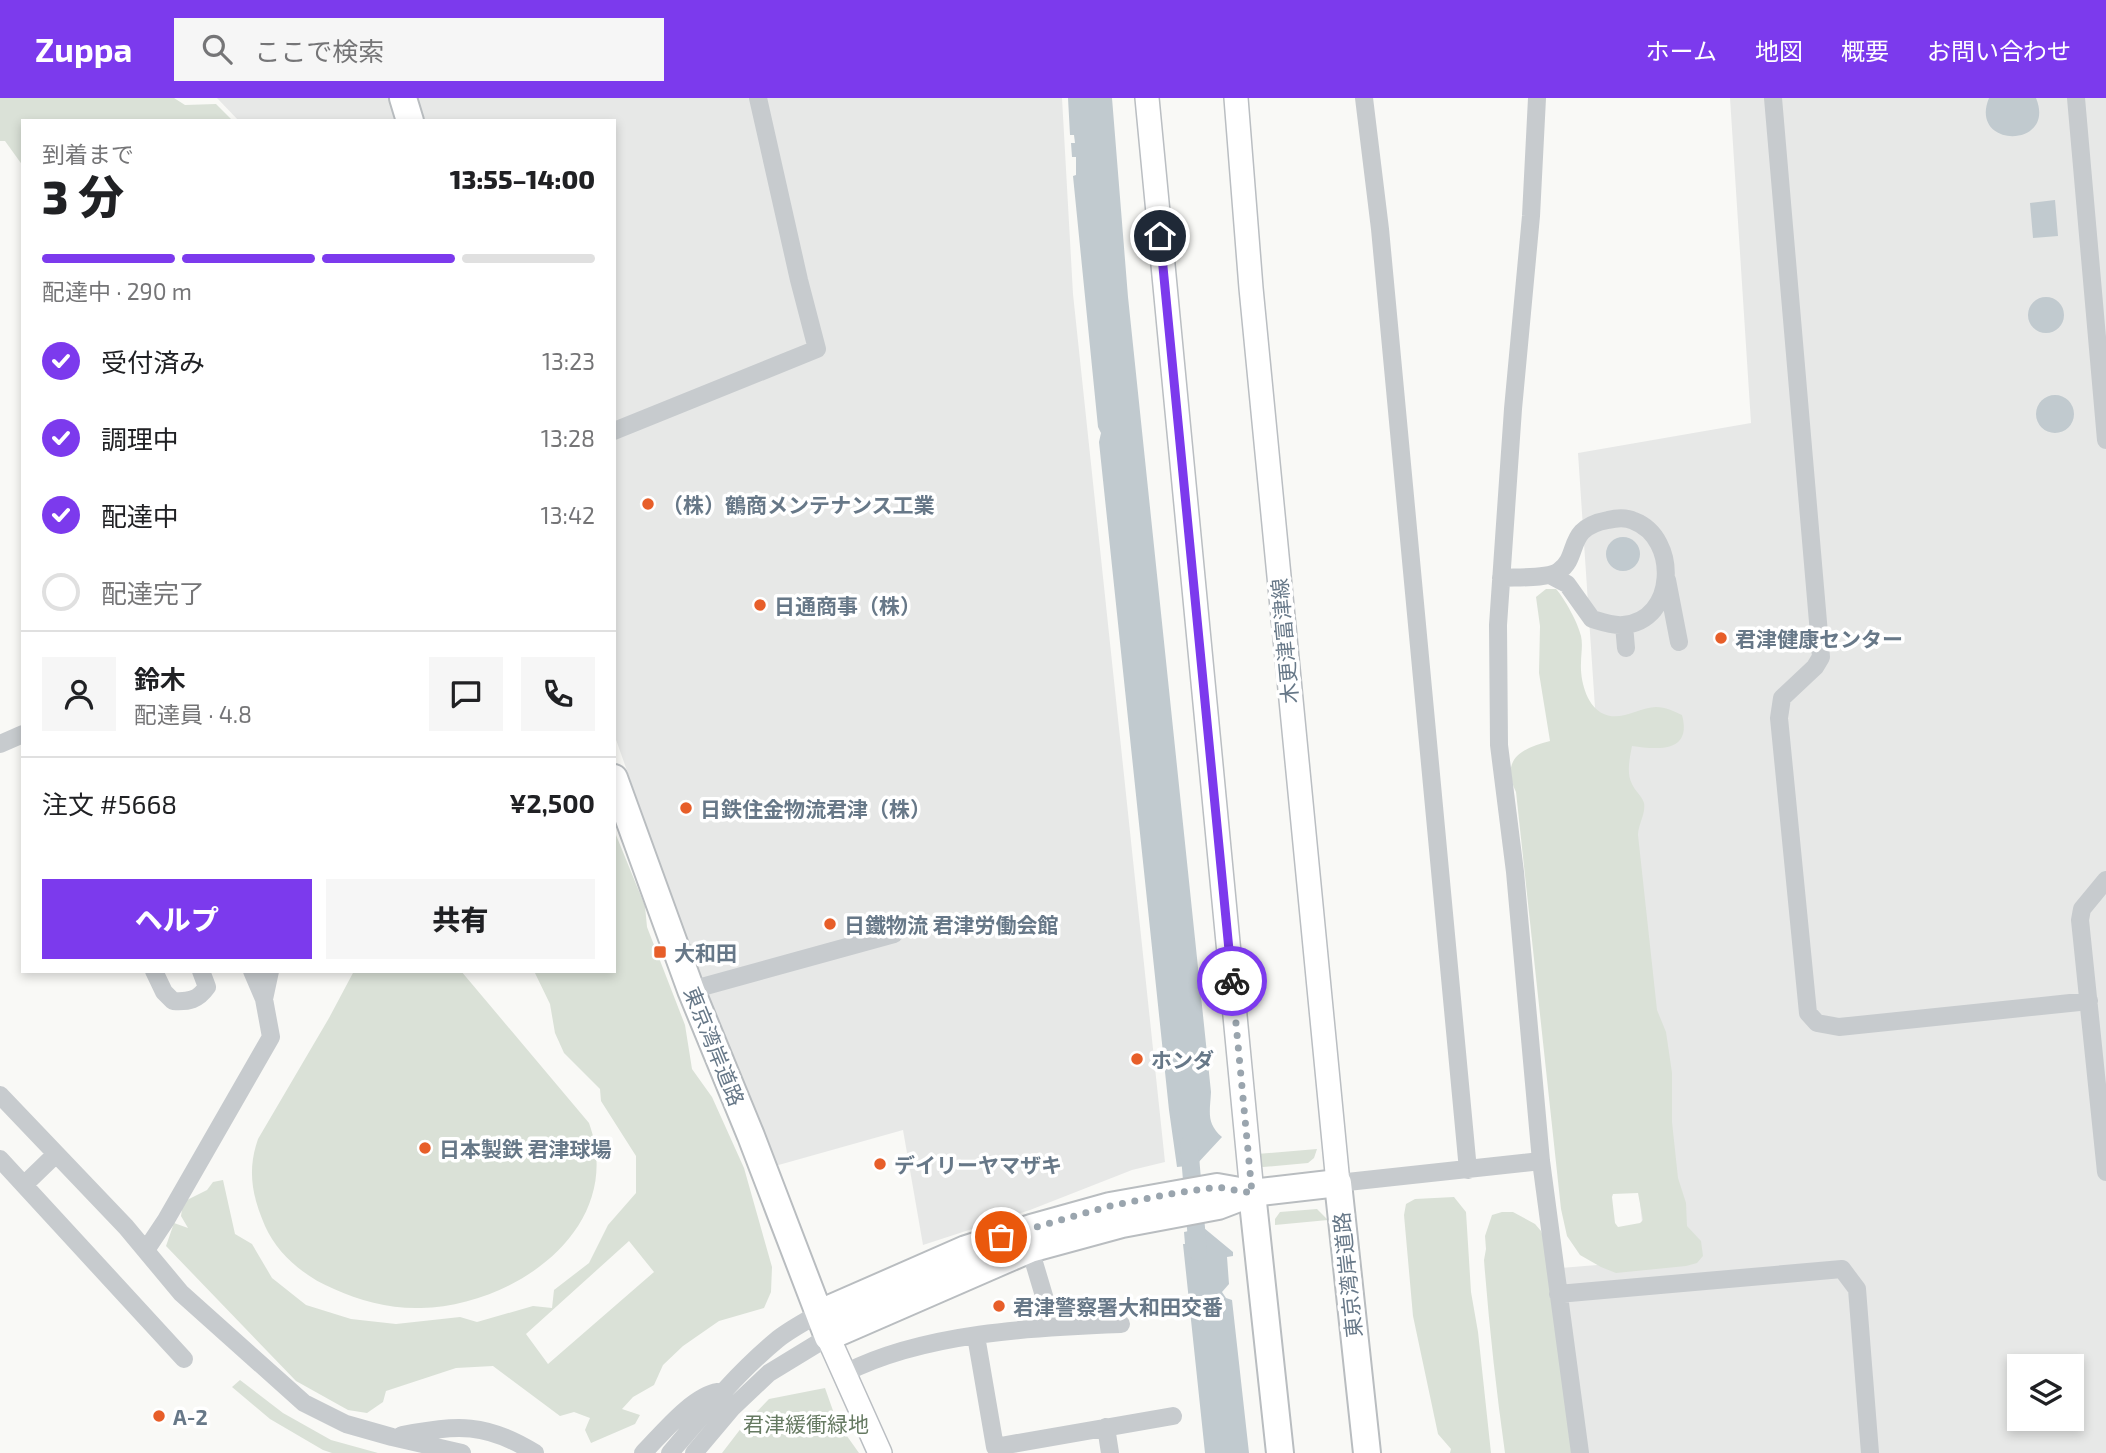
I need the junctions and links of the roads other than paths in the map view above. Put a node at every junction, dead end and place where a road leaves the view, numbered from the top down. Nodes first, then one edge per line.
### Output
1 (403, 98) edge
2 (758, 98) edge
3 (1147, 98) edge
4 (1236, 98) edge
5 (1364, 98) edge
6 (1537, 98) edge
7 (1773, 98) edge
8 (2076, 98) edge
9 (409, 119) edge
10 (616, 430) edge
11 (2106, 440) edge
12 (1550, 575) junction
13 (1666, 576) junction
14 (1501, 578) junction
15 (1624, 625) junction
16 (1679, 642) dead end
17 (1626, 648) dead end
18 (21, 735) edge
19 (0, 744) edge
20 (616, 784) edge
21 (2106, 880) edge
22 (894, 934) dead end
23 (155, 973) edge
24 (202, 973) edge
25 (253, 973) edge
26 (270, 973) edge
27 (691, 990) junction
28 (264, 999) junction
29 (2089, 1001) junction
30 (0, 1095) edge
31 (56, 1154) junction
32 (0, 1159) edge
33 (1541, 1161) junction
34 (1468, 1170) junction
35 (2106, 1172) edge
36 (1338, 1183) junction
37 (25, 1184) junction
38 (1241, 1194) junction
39 (1170, 1204) junction
40 (1030, 1249) junction
41 (146, 1250) junction
42 (1558, 1294) junction
43 (1121, 1324) dead end
44 (824, 1325) junction
45 (1053, 1326) junction
46 (976, 1336) junction
47 (184, 1359) dead end
48 (845, 1373) junction
49 (724, 1391) junction
50 (1172, 1416) dead end
51 (1106, 1427) junction
52 (392, 1437) junction
53 (462, 1453) edge
54 (535, 1453) edge
55 (643, 1453) edge
56 (670, 1453) edge
57 (694, 1453) edge
58 (880, 1453) edge
59 (1110, 1453) edge
60 (1280, 1453) edge
61 (1367, 1453) edge
62 (1580, 1453) edge
63 (1870, 1453) edge

1 - 9 highway
2 - 10 street
3 - 38 main road
4 - 36 main road, 木更津富津線
5 - 34 street
6 - 14 street
7 - 29 street
8 - 11 street
12 - 13 street
12 - 14 street
12 - 15 street
13 - 15 street
13 - 16 street
14 - 33 street
15 - 17 street
18 - 19 street
20 - 27 highway, 東京湾岸道路
21 - 29 street
22 - 27 street
23 - 24 street
25 - 28 street
26 - 28 street
27 - 44 highway, 東京湾岸道路
28 - 41 street
29 - 35 street
30 - 31 street
31 - 37 street
31 - 41 street
32 - 37 street
33 - 34 street
33 - 42 street
34 - 36 street
36 - 38 highway, 東京湾岸道路
36 - 61 highway, 東京湾岸道路
37 - 47 street
38 - 39 highway, 東京湾岸道路
38 - 60 highway
39 - 40 highway, 東京湾岸道路
39 - 44 highway, 東京湾岸道路
40 - 44 highway, 東京湾岸道路
40 - 45 street
41 - 52 street
42 - 62 street
42 - 63 street
43 - 45 street
44 - 48 main road
44 - 49 street
44 - 57 street
45 - 46 street
46 - 48 street
46 - 51 street
48 - 58 main road
49 - 55 street
49 - 56 street
50 - 51 street
51 - 59 street
52 - 53 street
52 - 54 street

